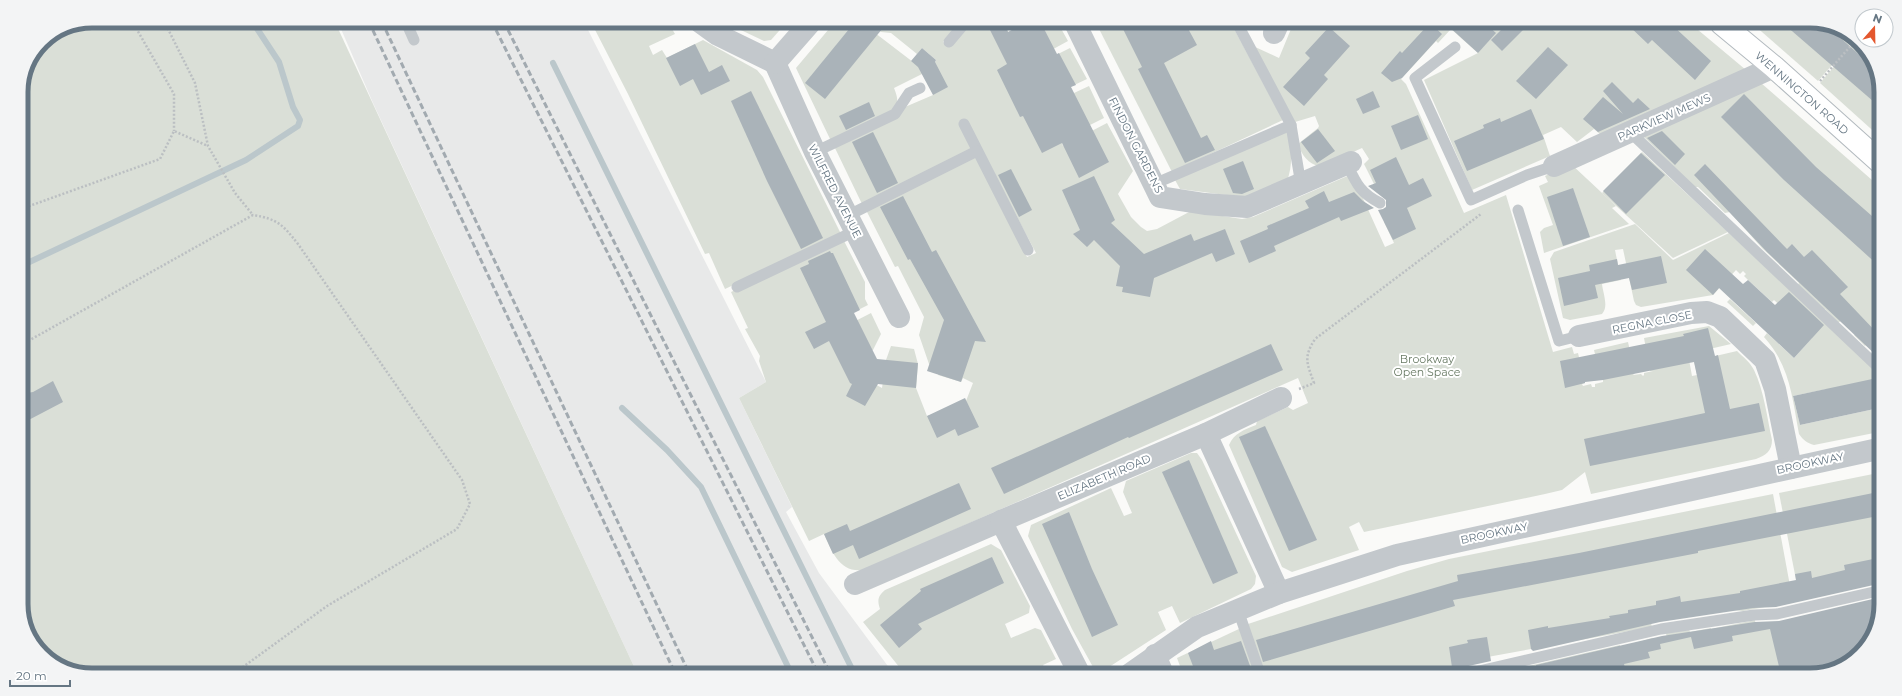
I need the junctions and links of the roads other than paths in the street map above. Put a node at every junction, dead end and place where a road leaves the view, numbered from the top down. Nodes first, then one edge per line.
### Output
1 (409, 28) edge
2 (709, 28) edge
3 (805, 28) edge
4 (961, 28) edge
5 (1077, 28) edge
6 (1240, 28) edge
7 (1727, 28) edge
8 (414, 40) dead end
9 (948, 42) dead end
10 (1455, 47) dead end
11 (775, 63) junction
12 (1774, 67) junction
13 (920, 88) dead end
14 (964, 124) dead end
15 (1291, 125) junction
16 (1630, 132) junction
17 (978, 151) junction
18 (815, 152) junction
19 (1874, 157) edge
20 (1349, 163) joint
21 (1554, 166) joint
22 (1154, 184) junction
23 (1301, 184) junction
24 (1380, 203) dead end
25 (1518, 210) dead end
26 (851, 223) junction
27 (1028, 250) dead end
28 (737, 287) dead end
29 (899, 317) dead end
30 (1579, 336) joint
31 (1874, 363) edge
32 (1281, 398) road end
33 (1206, 434) junction
34 (1874, 449) edge
35 (1791, 468) junction
36 (1001, 521) junction
37 (855, 584) dead end
38 (1874, 592) edge
39 (1279, 593) junction
40 (1238, 610) junction
41 (1159, 664) edge
42 (1076, 668) edge
43 (1147, 668) edge
44 (1258, 668) edge
45 (1515, 668) edge

1 - 8 lane
2 - 11 street
3 - 11 street
4 - 9 lane
5 - 22 street, FINDON GARDENS
6 - 15 lane
7 - 12 main road, WENNINGTON ROAD
10 - 21 lane
11 - 18 street, WILFRED AVENUE
12 - 16 street, PARKVIEW MEWS
12 - 19 main road, WENNINGTON ROAD
13 - 18 lane
14 - 17 lane
15 - 22 lane
15 - 23 lane
16 - 21 street, PARKVIEW MEWS
16 - 31 lane
17 - 26 lane
17 - 27 lane
18 - 26 street, WILFRED AVENUE
20 - 23 street, FINDON GARDENS
20 - 24 lane
22 - 23 street, FINDON GARDENS
25 - 30 lane
26 - 28 lane
26 - 29 street, WILFRED AVENUE
30 - 35 street, REGNA CLOSE
32 - 33 street, ELIZABETH ROAD
33 - 36 street, ELIZABETH ROAD
33 - 39 street
34 - 35 street, BROOKWAY
35 - 39 street, BROOKWAY
36 - 37 street, ELIZABETH ROAD
36 - 42 street
38 - 45 lane
39 - 40 street, BROOKWAY
40 - 41 street, BROOKWAY
40 - 44 lane
41 - 43 street, BROOKWAY

